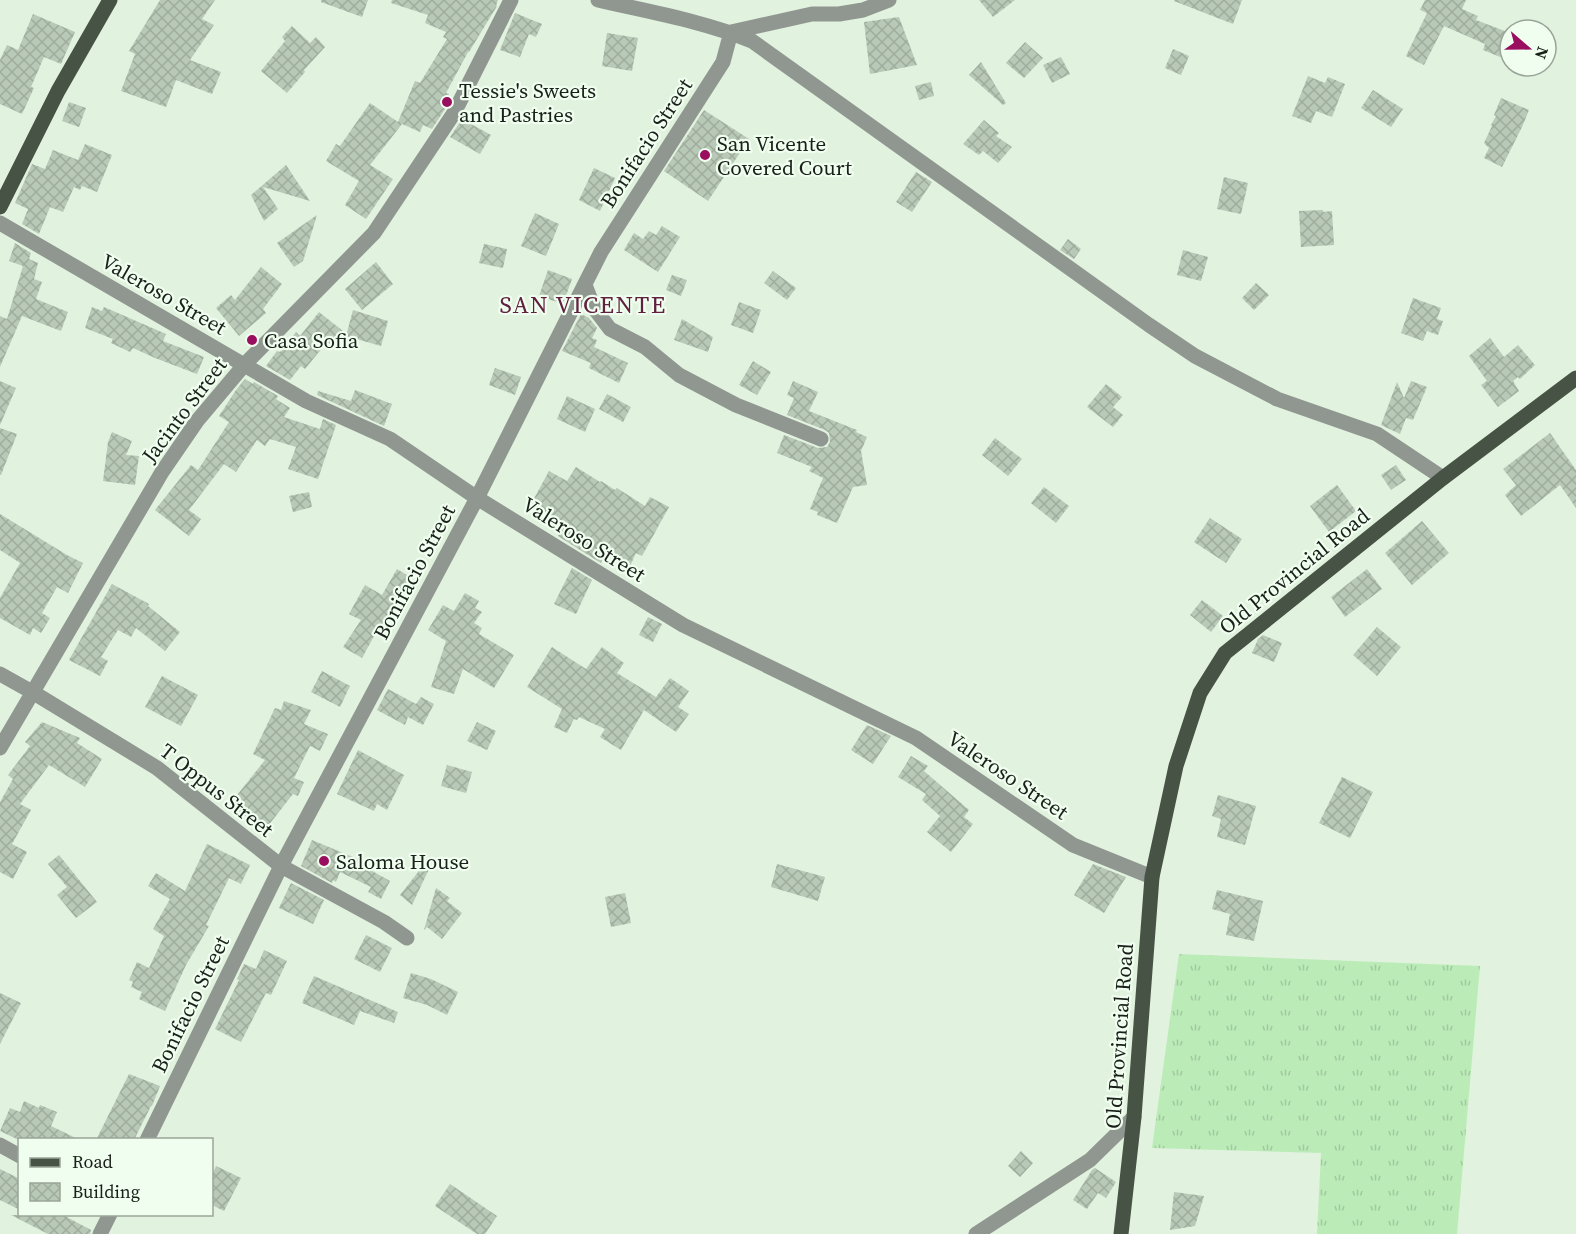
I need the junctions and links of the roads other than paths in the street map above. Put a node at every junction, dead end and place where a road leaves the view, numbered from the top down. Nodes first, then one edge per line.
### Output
1 (110, 0) edge
2 (511, 0) edge
3 (598, 0) edge
4 (889, 0) edge
5 (731, 32) junction
6 (0, 207) edge
7 (0, 223) edge
8 (585, 285) junction
9 (245, 364) junction
10 (1576, 378) edge
11 (821, 439) dead end
12 (1443, 478) junction
13 (477, 498) junction
14 (0, 674) edge
15 (34, 693) junction
16 (0, 748) edge
17 (281, 866) junction
18 (1152, 877) junction
19 (407, 939) dead end
20 (1134, 1117) junction
21 (148, 1138) edge
22 (0, 1145) edge
23 (18, 1155) edge
24 (109, 1216) edge
25 (100, 1234) edge
26 (976, 1234) edge
27 (1121, 1234) edge

1 - 6 main road
2 - 9 street, Jacinto Street
3 - 5 street
4 - 5 street
5 - 8 street, Bonifacio Street
5 - 12 street
7 - 9 street, Valeroso Street
8 - 11 street
8 - 13 street, Bonifacio Street
9 - 13 street, Valeroso Street
9 - 15 street, Jacinto Street
10 - 12 main road, Old Provincial Road
12 - 18 main road, Old Provincial Road
13 - 17 street, Bonifacio Street
13 - 18 street, Valeroso Street
14 - 15 street, T Oppus Street
15 - 16 street, Jacinto Street
15 - 17 street, T Oppus Street
17 - 19 street, T Oppus Street
17 - 21 street, Bonifacio Street
18 - 20 main road, Old Provincial Road
20 - 26 street
20 - 27 main road, Old Provincial Road
22 - 23 street
24 - 25 street

